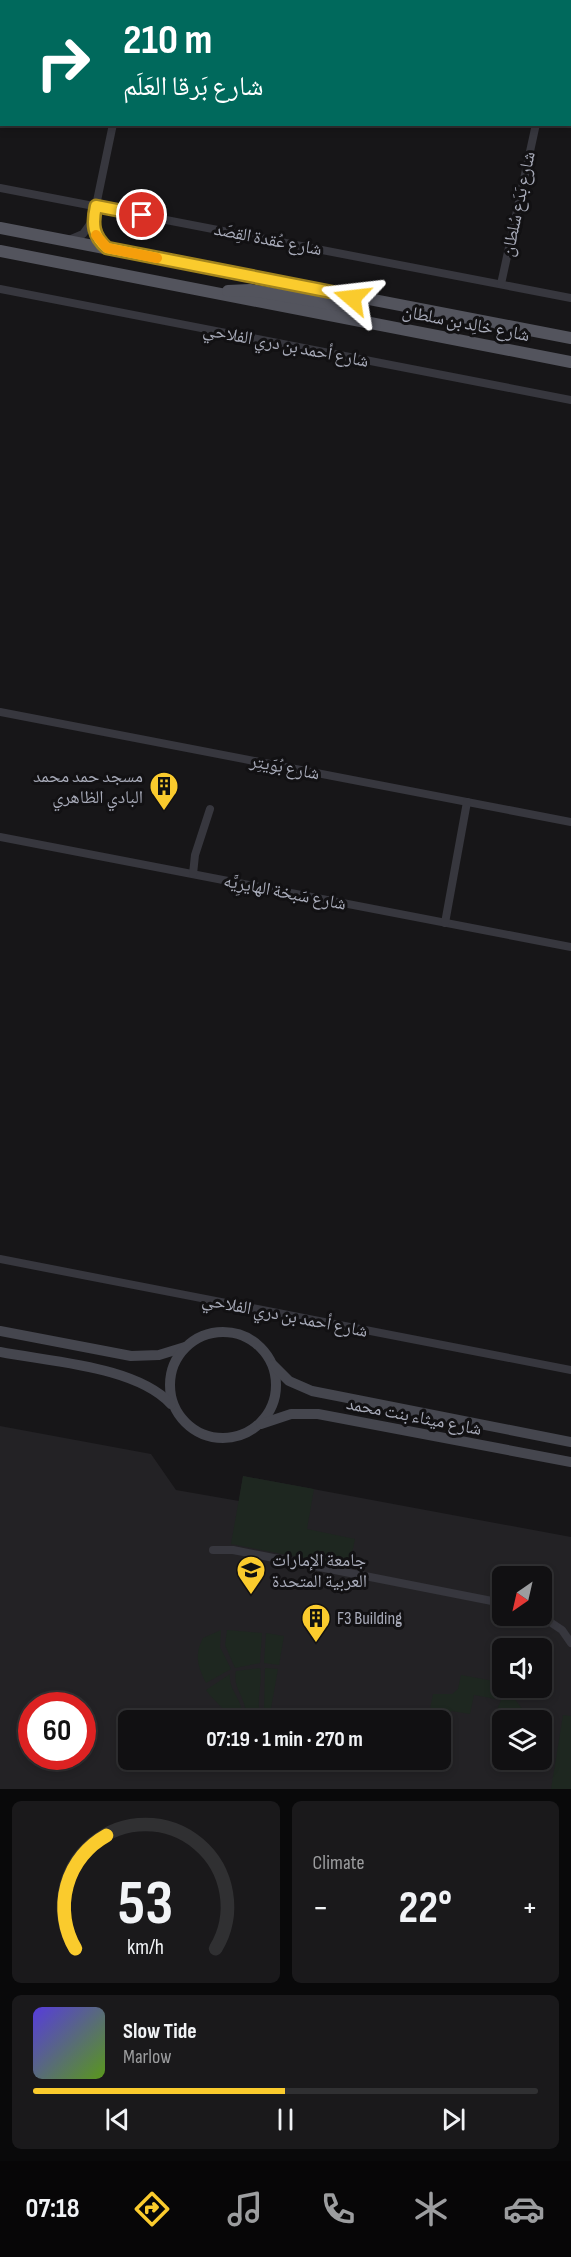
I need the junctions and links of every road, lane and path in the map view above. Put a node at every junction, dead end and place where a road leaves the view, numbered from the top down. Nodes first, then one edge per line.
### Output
1 (113, 126) edge
2 (536, 126) edge
3 (0, 188) edge
4 (96, 206) junction
5 (93, 220) junction
6 (0, 228) edge
7 (66, 241) junction
8 (107, 248) junction
9 (0, 251) edge
10 (501, 284) junction
11 (0, 289) edge
12 (218, 293) junction
13 (352, 296) junction
14 (571, 298) edge
15 (571, 338) edge
16 (571, 362) edge
17 (571, 400) edge
18 (0, 712) edge
19 (467, 802) junction
20 (210, 809) dead end
21 (571, 822) edge
22 (0, 837) edge
23 (193, 874) junction
24 (444, 923) junction
25 (571, 947) edge
26 (0, 1259) edge
27 (0, 1331) edge
28 (186, 1347) junction
29 (0, 1352) edge
30 (271, 1363) junction
31 (571, 1370) edge
32 (174, 1407) junction
33 (254, 1429) junction
34 (571, 1442) edge
35 (571, 1462) edge
36 (213, 1550) dead end
37 (492, 1601) edge
38 (552, 1623) edge
39 (571, 1643) edge

1 - 4 street
2 - 10 street, شارع بَدَع سُلطان
3 - 4 street, شارع عُقدة القِصَد
4 - 5 street
4 - 10 street, شارع عُقدة القِصَد
5 - 7 street
5 - 8 street
6 - 7 main road, شارع خالِد بن سلطان
7 - 8 main road, شارع خالِد بن سلطان
8 - 13 main road, شارع خالِد بن سلطان
9 - 12 main road, شارع خالِد بن سلطان
10 - 14 street, شارع عُقدة القِصَد
11 - 17 street, شارع أحمد بن دري الفلاحي
12 - 13 main road
12 - 16 main road, شارع خالِد بن سلطان
13 - 15 main road, شارع خالِد بن سلطان
18 - 19 street, شارع بُوَيتِر
19 - 21 street, شارع بُوَيتِر
19 - 24 street
20 - 23 street
22 - 23 street, شارع سَبخة الهايرِيَّه
23 - 24 street, شارع سَبخة الهايرِيَّه
24 - 25 street, شارع سَبخة الهايرِيَّه
26 - 31 street, شارع أحمد بن دري الفلاحي
27 - 28 main road
28 - 30 main road
28 - 32 main road
29 - 32 main road
30 - 33 main road
30 - 34 main road, شارع ميثاء بنت محمد
32 - 33 main road
33 - 35 main road, شارع ميثاء بنت محمد
36 - 37 street
38 - 39 street

